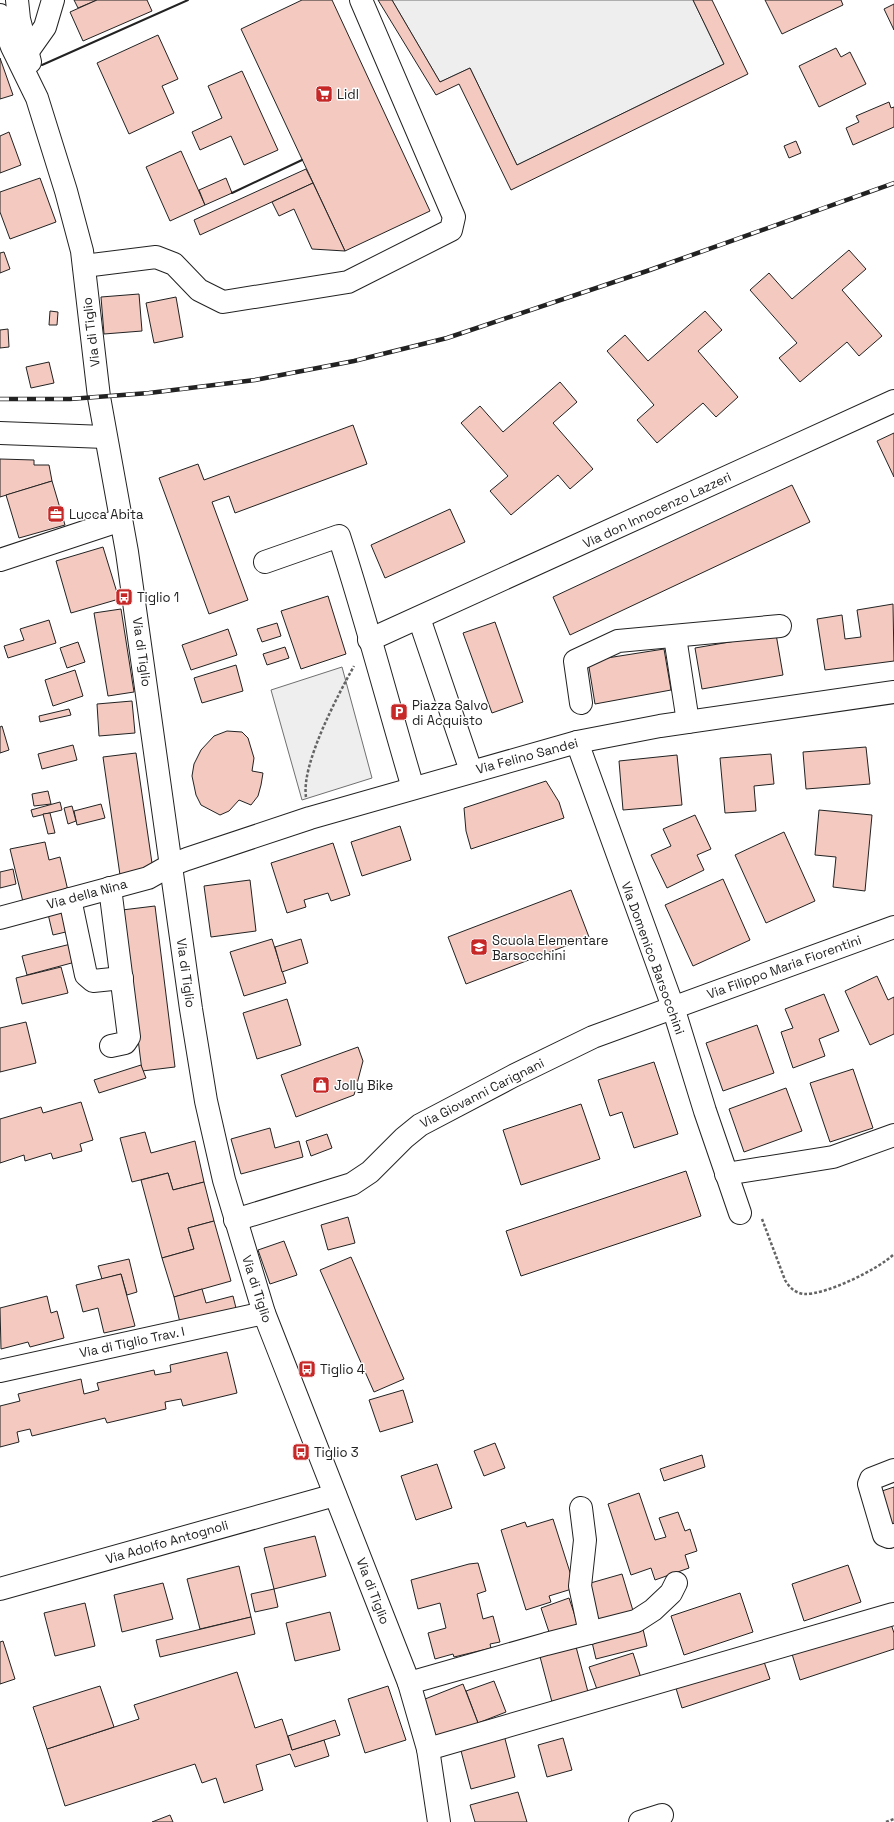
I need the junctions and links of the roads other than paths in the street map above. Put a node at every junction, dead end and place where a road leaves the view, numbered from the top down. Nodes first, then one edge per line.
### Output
1 (17, 0) edge
2 (53, 0) edge
3 (361, 0) edge
4 (0, 15) edge
5 (28, 51) junction
6 (37, 98) junction
7 (84, 266) junction
8 (894, 401) edge
9 (0, 433) edge
10 (105, 437) junction
11 (121, 520) junction
12 (0, 560) edge
13 (265, 562) dead end
14 (419, 618) junction
15 (780, 626) dead end
16 (675, 637) junction
17 (369, 640) junction
18 (894, 692) edge
19 (582, 704) dead end
20 (688, 722) junction
21 (577, 742) junction
22 (471, 771) junction
23 (413, 788) junction
24 (171, 865) junction
25 (110, 888) junction
26 (70, 899) junction
27 (0, 918) edge
28 (894, 927) edge
29 (122, 978) junction
30 (673, 1007) junction
31 (111, 1046) dead end
32 (894, 1135) edge
33 (726, 1174) junction
34 (740, 1213) road end
35 (235, 1220) junction
36 (264, 1313) junction
37 (0, 1371) edge
38 (894, 1470) edge
39 (335, 1496) junction
40 (581, 1508) dead end
41 (894, 1535) edge
42 (676, 1583) dead end
43 (0, 1589) edge
44 (893, 1614) dead end
45 (590, 1633) junction
46 (409, 1683) junction
47 (428, 1749) junction
48 (662, 1815) dead end
49 (439, 1822) edge
50 (640, 1822) edge

1 - 5 street, Via di Tiglio
2 - 5 street
3 - 7 street
4 - 6 street, Via di Tiglio
5 - 6 street, Via di Tiglio
6 - 7 street, Via di Tiglio
7 - 10 street, Via di Tiglio
8 - 14 street, Via don Innocenzo Lazzeri
9 - 10 street
10 - 11 street, Via di Tiglio
11 - 12 street
11 - 24 street, Via di Tiglio
13 - 17 street
14 - 17 street, Via don Innocenzo Lazzeri
14 - 22 street
15 - 16 street
16 - 19 street
16 - 20 street
17 - 23 street
18 - 20 street, Via Felino Sandei
20 - 21 street, Via Felino Sandei
21 - 22 street, Via Felino Sandei
21 - 30 street, Via Domenico Barsocchini
22 - 23 street, Via Felino Sandei
23 - 24 street, Via Felino Sandei
24 - 25 street, Via della Nina
24 - 35 street, Via di Tiglio
25 - 26 street, Via della Nina
25 - 29 street
26 - 27 street, Via della Nina
26 - 29 street
28 - 30 street, Via Filippo Maria Fiorentini
29 - 31 street
30 - 33 street, Via Domenico Barsocchini
30 - 35 street, Via Giovanni Carignani
32 - 33 street
33 - 34 street, Via Domenico Barsocchini
35 - 36 street, Via di Tiglio
36 - 37 street, Via di Tiglio Trav. I
36 - 39 street, Via di Tiglio
38 - 41 street
39 - 43 street, Via Adolfo Antognoli
39 - 46 street, Via di Tiglio
40 - 45 street
42 - 45 street
44 - 47 street
45 - 46 street
46 - 47 street, Via di Tiglio
47 - 49 street, Via di Tiglio
48 - 50 street

